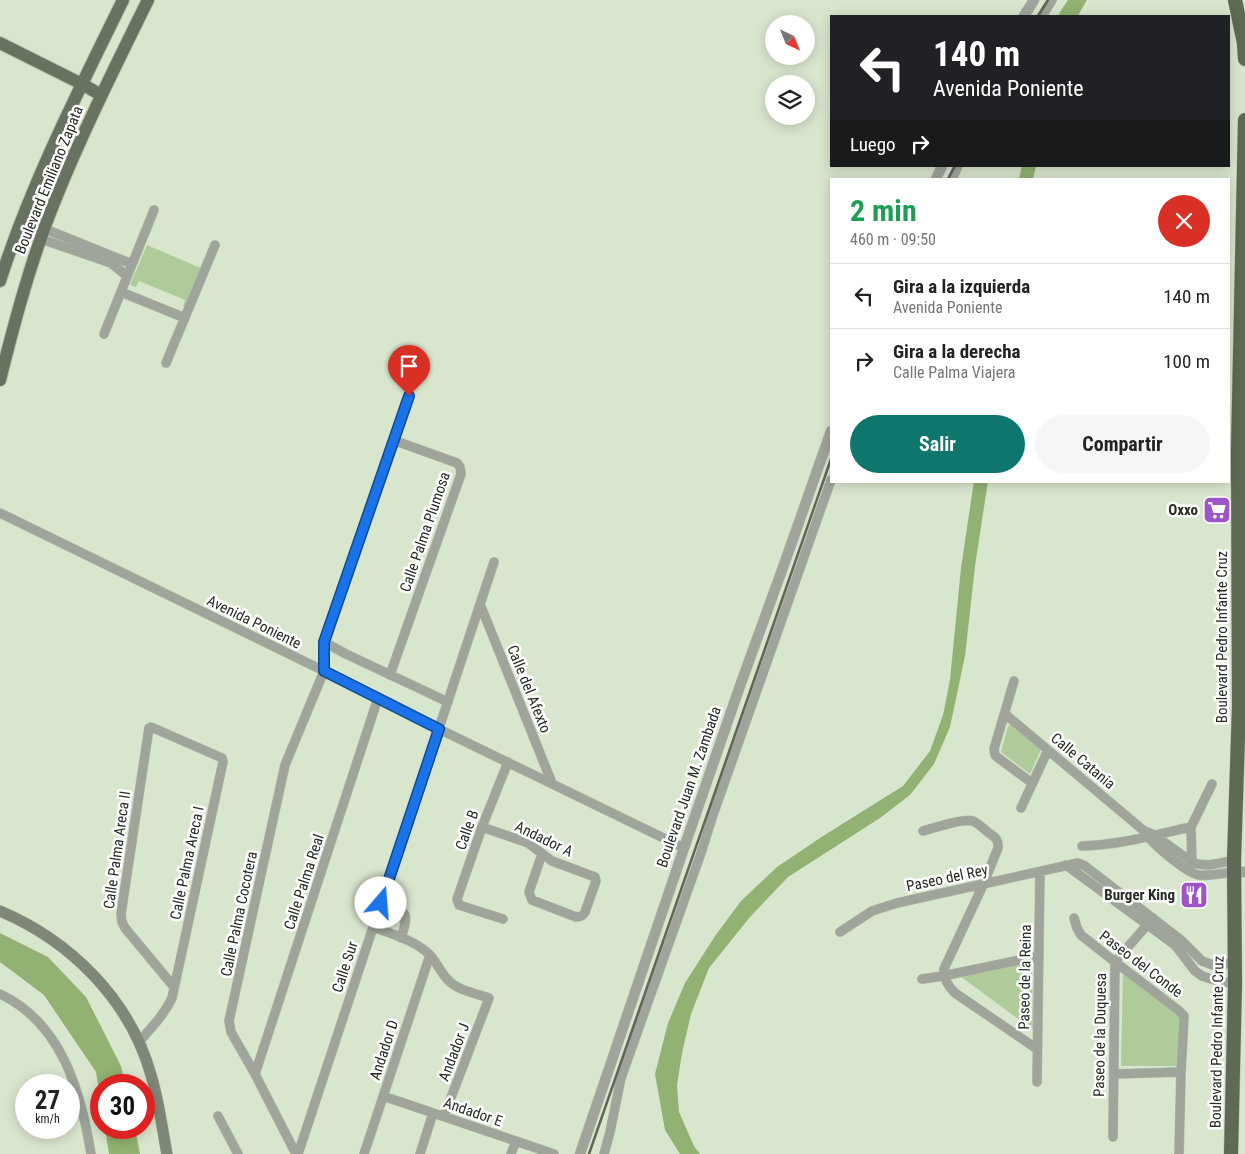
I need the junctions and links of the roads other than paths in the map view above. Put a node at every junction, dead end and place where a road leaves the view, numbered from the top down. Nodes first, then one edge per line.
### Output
1 (123, 0) edge
2 (148, 0) edge
3 (1034, 0) edge
4 (1052, 0) edge
5 (1235, 0) edge
6 (1025, 15) edge
7 (1043, 15) edge
8 (0, 43) edge
9 (1245, 59) edge
10 (82, 84) junction
11 (101, 95) junction
12 (1245, 120) edge
13 (154, 210) dead end
14 (43, 234) junction
15 (215, 245) dead end
16 (132, 264) junction
17 (127, 276) junction
18 (0, 281) edge
19 (121, 292) junction
20 (185, 318) junction
21 (104, 334) dead end
22 (166, 363) dead end
23 (0, 380) edge
24 (409, 396) dead end
25 (830, 434) edge
26 (393, 440) junction
27 (830, 483) edge
28 (0, 513) edge
29 (494, 562) dead end
30 (480, 604) junction
31 (324, 642) junction
32 (324, 671) junction
33 (390, 675) junction
34 (1014, 681) dead end
35 (378, 698) junction
36 (448, 702) junction
37 (1005, 714) junction
38 (149, 728) joint
39 (439, 729) junction
40 (1048, 750) junction
41 (508, 762) junction
42 (552, 783) junction
43 (1032, 783) junction
44 (1212, 784) dead end
45 (1020, 808) dead end
46 (482, 827) junction
47 (1191, 827) junction
48 (923, 831) dead end
49 (1148, 834) junction
50 (1082, 846) dead end
51 (684, 848) junction
52 (542, 854) junction
53 (1192, 862) junction
54 (1240, 866) edge
55 (1040, 872) junction
56 (1192, 873) junction
57 (984, 883) junction
58 (381, 903) junction
59 (0, 912) edge
60 (1074, 918) dead end
61 (503, 919) dead end
62 (1150, 921) junction
63 (373, 927) junction
64 (840, 932) dead end
65 (401, 938) junction
66 (430, 955) junction
67 (1039, 956) junction
68 (1115, 962) junction
69 (1235, 964) junction
70 (943, 976) junction
71 (922, 978) dead end
72 (1235, 984) junction
73 (174, 987) junction
74 (0, 994) edge
75 (139, 1042) junction
76 (1037, 1049) junction
77 (1181, 1072) junction
78 (255, 1074) junction
79 (1114, 1074) junction
80 (1037, 1082) dead end
81 (384, 1096) junction
82 (434, 1113) junction
83 (218, 1116) dead end
84 (444, 1116) junction
85 (1113, 1137) dead end
86 (516, 1141) junction
87 (91, 1154) edge
88 (166, 1154) edge
89 (238, 1154) edge
90 (297, 1154) edge
91 (364, 1154) edge
92 (420, 1154) edge
93 (511, 1154) edge
94 (554, 1154) edge
95 (580, 1154) edge
96 (604, 1154) edge
97 (1179, 1154) edge
98 (1231, 1154) edge

1 - 10 main road, Boulevard Emiliano Zapata
2 - 11 main road, Boulevard Emiliano Zapata
3 - 6 street
4 - 7 street
5 - 9 highway
8 - 10 main road
10 - 11 main road
10 - 18 main road, Boulevard Emiliano Zapata
11 - 14 main road, Boulevard Emiliano Zapata
12 - 54 highway, Boulevard Pedro Infante Cruz
13 - 16 street
14 - 16 street
14 - 17 street
14 - 23 main road, Boulevard Emiliano Zapata
15 - 20 street
16 - 17 street
17 - 19 street
19 - 20 street
19 - 21 street
20 - 22 street
24 - 26 street
25 - 51 street, Boulevard Juan M. Zambada
26 - 31 street
26 - 33 street, Calle Palma Plumosa
27 - 96 street, Boulevard Juan M. Zambada
28 - 32 street, Avenida Poniente
29 - 30 street, Calle Sur
30 - 36 street, Calle Sur
30 - 42 street, Calle del Afexto
31 - 32 street
31 - 33 street
32 - 35 street, Avenida Poniente
32 - 78 street, Calle Palma Cocotera
33 - 36 street
34 - 37 street
35 - 39 street, Avenida Poniente
35 - 78 street, Calle Palma Real
36 - 39 street, Calle Sur
37 - 40 street, Calle Catania
37 - 43 street
38 - 73 street, Calle Palma Areca II
38 - 73 street, Calle Palma Areca I
39 - 41 street, Avenida Poniente
39 - 58 street, Calle Sur
40 - 43 street
40 - 49 street, Calle Catania
41 - 42 street, Avenida Poniente
41 - 46 street, Calle B
42 - 51 street, Avenida Poniente
43 - 45 street
44 - 47 street
46 - 52 street, Andador A
46 - 61 street, Calle B
47 - 49 street
47 - 53 street
48 - 57 street
49 - 50 street
49 - 53 street
49 - 56 street
51 - 95 street, Boulevard Juan M. Zambada
52 - 52 street, Andador A
53 - 54 street
53 - 56 street
54 - 56 street
54 - 69 highway, Boulevard Pedro Infante Cruz
55 - 57 street, Paseo del Rey
55 - 62 street, Paseo del Rey
55 - 67 street, Paseo de la Reina
57 - 64 street, Paseo del Rey
57 - 70 street
58 - 63 street, Calle Sur
58 - 65 street
59 - 75 main road
60 - 68 street, Paseo del Conde
62 - 68 street, Paseo de la Duquesa
62 - 69 street, Paseo del Rey
62 - 72 street, Paseo del Rey
63 - 65 street
63 - 90 street, Calle Sur
65 - 66 street
66 - 81 street, Andador D
66 - 84 street, Andador J
67 - 70 street
67 - 76 street, Paseo de la Reina
68 - 77 street, Paseo del Conde
68 - 79 street, Paseo de la Duquesa
69 - 72 highway, Boulevard Pedro Infante Cruz
70 - 71 street
70 - 76 street
72 - 98 highway, Boulevard Pedro Infante Cruz
73 - 75 street, Calle Palma Areca I
74 - 87 street
75 - 88 main road
76 - 80 street, Paseo de la Reina
77 - 79 street
77 - 97 street, Paseo del Conde
78 - 90 street, Calle Palma Cocotera
79 - 85 street, Paseo de la Duquesa
81 - 82 street, Andador E
81 - 91 street, Andador D
82 - 84 street, Andador E
82 - 92 street
83 - 89 street
84 - 86 street, Andador E
86 - 93 street
86 - 94 street, Andador E

